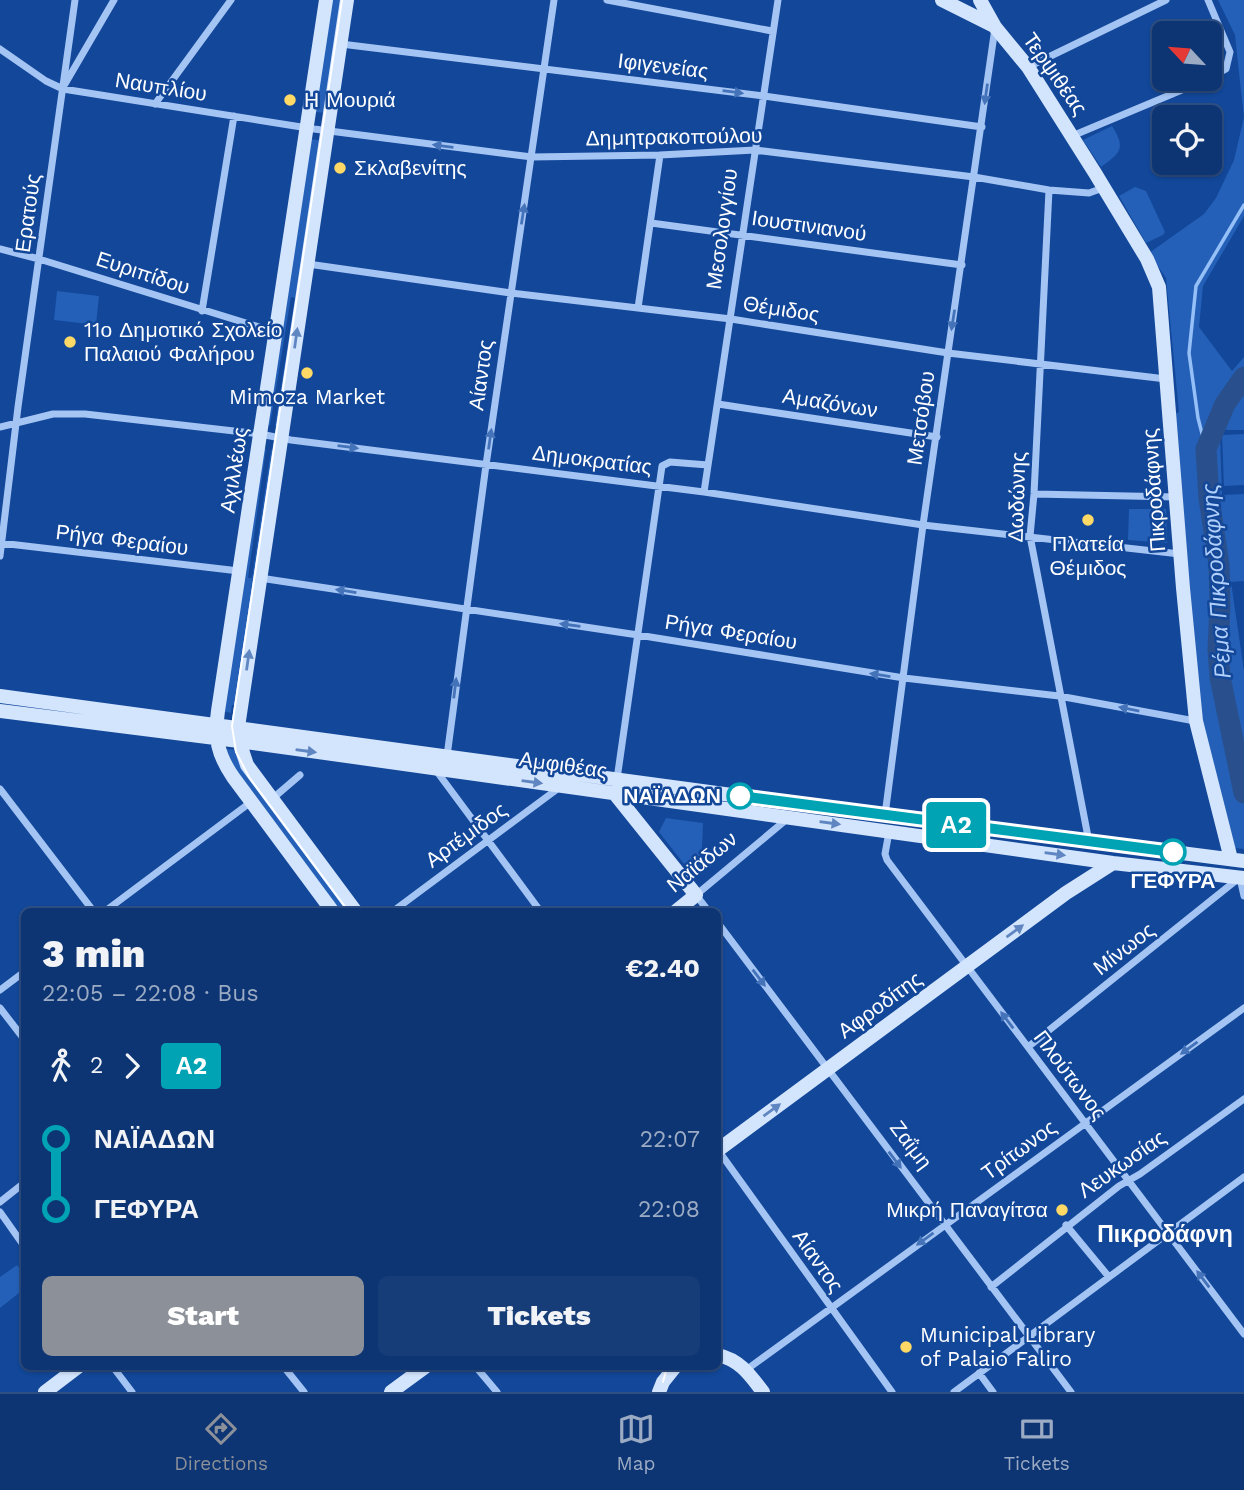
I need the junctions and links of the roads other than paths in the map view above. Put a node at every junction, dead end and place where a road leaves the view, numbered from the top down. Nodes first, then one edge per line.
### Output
1 (75, 0) edge
2 (114, 0) edge
3 (231, 0) edge
4 (326, 0) edge
5 (346, 0) edge
6 (554, 0) edge
7 (607, 0) edge
8 (778, 0) edge
9 (942, 0) edge
10 (980, 0) edge
11 (1166, 0) edge
12 (1208, 0) edge
13 (1217, 21) edge
14 (995, 27) junction
15 (772, 31) junction
16 (1222, 33) edge
17 (340, 44) junction
18 (0, 49) edge
19 (1028, 67) junction
20 (544, 70) junction
21 (1222, 71) edge
22 (63, 89) junction
23 (1178, 91) edge
24 (764, 96) junction
25 (155, 104) junction
26 (234, 116) junction
27 (982, 127) junction
28 (307, 128) junction
29 (327, 131) junction
30 (1072, 136) junction
31 (755, 150) junction
32 (660, 155) junction
33 (532, 158) junction
34 (974, 177) junction
35 (1104, 188) junction
36 (1049, 190) junction
37 (651, 223) junction
38 (743, 235) junction
39 (0, 249) edge
40 (39, 259) junction
41 (307, 264) junction
42 (962, 265) junction
43 (511, 293) junction
44 (638, 308) junction
45 (202, 311) junction
46 (731, 319) junction
47 (276, 332) junction
48 (948, 353) junction
49 (1041, 363) junction
50 (1167, 379) junction
51 (718, 404) junction
52 (16, 425) junction
53 (0, 427) edge
54 (260, 434) junction
55 (937, 438) junction
56 (281, 439) junction
57 (486, 464) junction
58 (708, 465) junction
59 (659, 486) junction
60 (704, 492) junction
61 (1034, 494) junction
62 (1176, 497) junction
63 (923, 525) junction
64 (1030, 536) junction
65 (1, 543) edge
66 (1180, 554) junction
67 (0, 556) edge
68 (239, 571) junction
69 (260, 578) junction
70 (466, 610) junction
71 (638, 635) junction
72 (904, 678) junction
73 (0, 696) edge
74 (1059, 696) junction
75 (0, 711) edge
76 (1196, 721) junction
77 (216, 724) junction
78 (238, 734) junction
79 (216, 739) junction
80 (447, 756) junction
81 (434, 768) junction
82 (300, 775) dead end
83 (562, 786) junction
84 (616, 786) junction
85 (0, 789) edge
86 (271, 800) junction
87 (251, 802) junction
88 (886, 815) junction
89 (789, 817) junction
90 (889, 831) junction
91 (488, 840) junction
92 (1089, 842) junction
93 (1087, 859) junction
94 (1237, 860) edge
95 (1112, 863) junction
96 (1242, 878) edge
97 (1066, 893) junction
98 (696, 895) junction
99 (1244, 896) edge
100 (91, 908) edge
101 (109, 908) edge
102 (330, 908) edge
103 (353, 908) edge
104 (397, 908) edge
105 (538, 908) edge
106 (680, 908) edge
107 (706, 908) edge
108 (721, 927) edge
109 (967, 967) junction
110 (21, 974) edge
111 (0, 990) edge
112 (0, 1008) edge
113 (1244, 1008) edge
114 (21, 1035) edge
115 (1028, 1047) junction
116 (827, 1069) junction
117 (1244, 1099) edge
118 (1085, 1124) junction
119 (721, 1148) edge
120 (721, 1154) edge
121 (1244, 1177) edge
122 (1126, 1180) junction
123 (21, 1185) edge
124 (0, 1202) edge
125 (0, 1212) edge
126 (944, 1225) junction
127 (1066, 1225) junction
128 (1169, 1233) junction
129 (21, 1242) edge
130 (1109, 1278) junction
131 (991, 1287) junction
132 (830, 1308) junction
133 (1244, 1334) edge
134 (1028, 1337) junction
135 (721, 1356) edge
136 (74, 1370) edge
137 (116, 1370) edge
138 (286, 1370) edge
139 (421, 1370) edge
140 (479, 1370) edge
141 (746, 1370) junction
142 (979, 1373) junction
143 (45, 1392) edge
144 (132, 1392) edge
145 (304, 1392) edge
146 (391, 1392) edge
147 (497, 1392) edge
148 (763, 1392) edge
149 (892, 1392) edge
150 (954, 1392) edge
151 (993, 1392) edge
152 (1071, 1392) edge

1 - 22 street, Ερατούς
2 - 22 street
3 - 25 street
4 - 28 main road, Αχιλλέως
5 - 17 main road, Αχιλλέως
6 - 20 street, Αίαντος
7 - 15 street
8 - 15 street, Μεσολογγίου
9 - 14 main road
10 - 14 main road, Τερψιθέας
11 - 19 street
12 - 13 street
14 - 19 main road, Τερψιθέας
14 -> 27 street, Μετσόβου
15 - 24 street, Μεσολογγίου
16 - 21 street
17 - 20 street, Ιφιγενείας
17 - 29 main road, Αχιλλέως
18 - 22 street, Ναυπλίου
19 - 30 main road, Τερψιθέας
20 -> 24 street, Ιφιγενείας
20 - 33 street, Αίαντος
22 - 25 street, Ναυπλίου
22 - 40 street, Ερατούς
23 - 30 street
24 - 27 street, Ιφιγενείας
24 - 31 street, Μεσολογγίου
25 - 26 street, Ναυπλίου
26 - 28 street, Ναυπλίου
26 - 45 street
27 - 34 street, Μετσόβου
28 - 29 street, Ναυπλίου
28 - 47 main road, Αχιλλέως
33 -> 29 street, Δημητρακοπούλου
29 - 41 main road, Αχιλλέως
30 - 35 main road, Πικροδάφνης
31 - 32 street, Δημητρακοπούλου
31 - 34 street, Δημητρακοπούλου
31 - 38 street, Μεσολογγίου
32 - 33 street, Δημητρακοπούλου
32 - 37 street
43 -> 33 street, Αίαντος
34 - 36 street, Δημητρακοπούλου
34 - 42 street, Μετσόβου
35 - 36 street, Δημητρακοπούλου
35 - 50 main road, Πικροδάφνης
36 - 49 street, Δωδώνης
37 - 38 street, Ιουστινιανού
37 - 44 street
38 - 42 street, Ιουστινιανού
38 - 46 street, Μεσολογγίου
39 - 40 street, Ευριπίδου
40 - 45 street, Ευριπίδου
40 - 52 street, Ερατούς
41 - 43 street, Θέμιδος
56 -> 41 main road, Αχιλλέως
42 -> 48 street, Μετσόβου
43 - 44 street, Θέμιδος
57 -> 43 street, Αίαντος
44 - 46 street, Θέμιδος
45 - 47 street, Ευριπίδου
46 - 48 street, Θέμιδος
46 - 51 street, Μεσολογγίου
47 - 54 main road, Αχιλλέως
48 - 49 street, Θέμιδος
48 - 55 street, Μετσόβου
49 - 50 street, Θέμιδος
49 - 61 street, Δωδώνης
50 - 62 main road, Πικροδάφνης
51 - 55 street, Αμαζόνων
51 - 58 street, Μεσολογγίου
52 - 53 street, Δημοκρατίας
52 - 54 street, Δημοκρατίας
52 - 65 street, Ερατούς
54 - 56 street, Δημοκρατίας
54 - 68 main road, Αχιλλέως
55 - 63 street, Μετσόβου
56 -> 57 street, Δημοκρατίας
56 - 69 main road, Αχιλλέως
57 - 59 street, Δημοκρατίας
57 - 70 street, Αίαντος
58 - 59 street
58 - 60 street, Μεσολογγίου
59 - 60 street, Δημοκρατίας
59 - 71 street
60 - 63 street, Δημοκρατίας
61 - 62 street
61 - 64 street, Δωδώνης
62 - 66 main road, Πικροδάφνης
63 - 64 street, Δημοκρατίας
63 - 72 street, Μετσόβου
64 - 66 street, Δημοκρατίας
64 - 74 street, Δωδώνης
65 - 67 street, Ερατούς
65 - 68 street, Ρήγα Φεραίου
66 - 76 main road, Πικροδάφνης
68 - 77 main road, Αχιλλέως
70 -> 69 street, Ρήγα Φεραίου
78 -> 69 main road, Αχιλλέως
71 -> 70 street, Ρήγα Φεραίου
80 -> 70 street, Αίαντος
72 -> 71 street, Ρήγα Φεραίου
71 - 84 street
72 - 74 street, Ρήγα Φεραίου
72 - 88 street, Μετσόβου
73 - 77 main road, Αμφιθέας
76 -> 74 street, Ρήγα Φεραίου
74 - 92 street, Δωδώνης
75 - 79 main road, Αμφιθέας
76 - 94 main road, Πικροδάφνης
77 - 78 main road, Αμφιθέας
77 - 79 main road, Αχιλλέως
78 - 79 main road, Αμφιθέας
78 - 80 main road, Αμφιθέας
78 -> 81 main road, Αμφιθέας
78 - 86 main road
79 - 87 main road, Αχιλλέως
80 - 84 main road, Αμφιθέας
81 -> 83 main road, Αμφιθέας
81 - 91 street
82 - 86 street
83 - 84 main road, Αμφιθέας
83 - 91 street, Αρτέμιδος
84 - 88 main road, Αμφιθέας
84 - 89 main road, Αμφιθέας
84 - 98 main road
85 - 100 street
86 - 103 main road
87 - 101 street
87 - 102 main road, Αχιλλέως
88 - 92 main road, Αμφιθέας
89 -> 90 main road, Αμφιθέας
89 - 98 street, Ναϊάδων
90 -> 93 main road, Αμφιθέας
90 - 109 street, Πλούτωνος
91 - 104 street, Αρτέμιδος
91 - 105 street
92 - 93 main road, Αφροδίτης
92 - 94 main road, Αμφιθέας
93 - 95 main road, Αμφιθέας
93 - 97 main road, Αφροδίτης
95 - 96 main road, Αμφιθέας
95 - 97 main road, Αφροδίτης
96 - 99 street
96 - 115 street, Μίνωος
109 -> 97 main road, Αφροδίτης
98 - 106 main road, Ναϊάδων
98 - 107 street
108 -> 116 street, Ζαΐμη
115 -> 109 street, Πλούτωνος
109 - 116 main road, Αφροδίτης
110 - 111 street
112 - 114 street
113 -> 118 street, Τρίτωνος
115 - 118 street, Πλούτωνος
119 -> 116 main road, Αφροδίτης
116 -> 126 street, Ζαΐμη
117 - 122 street, Λευκωσίας
118 - 122 street, Πλούτωνος
118 - 126 street, Τρίτωνος
120 - 132 street, Αίαντος
121 - 128 street
122 - 127 street, Λευκωσίας
122 - 128 street, Πλούτωνος
123 - 124 street
125 - 129 street
126 - 131 street, Ζαΐμη
126 -> 132 street, Τρίτωνος
127 - 130 street
127 - 131 street, Λευκωσίας
128 - 130 street
133 -> 128 street, Πλούτωνος
130 - 134 street
131 - 134 street, Ζαΐμη
132 - 141 street, Τρίτωνος
132 - 149 street, Αίαντος
134 - 142 street
134 - 152 street, Ζαΐμη
135 - 141 main road
136 - 143 main road
137 - 144 street
138 - 145 street
139 - 146 main road
140 - 147 street
141 - 148 main road
142 - 150 street
142 - 151 street

